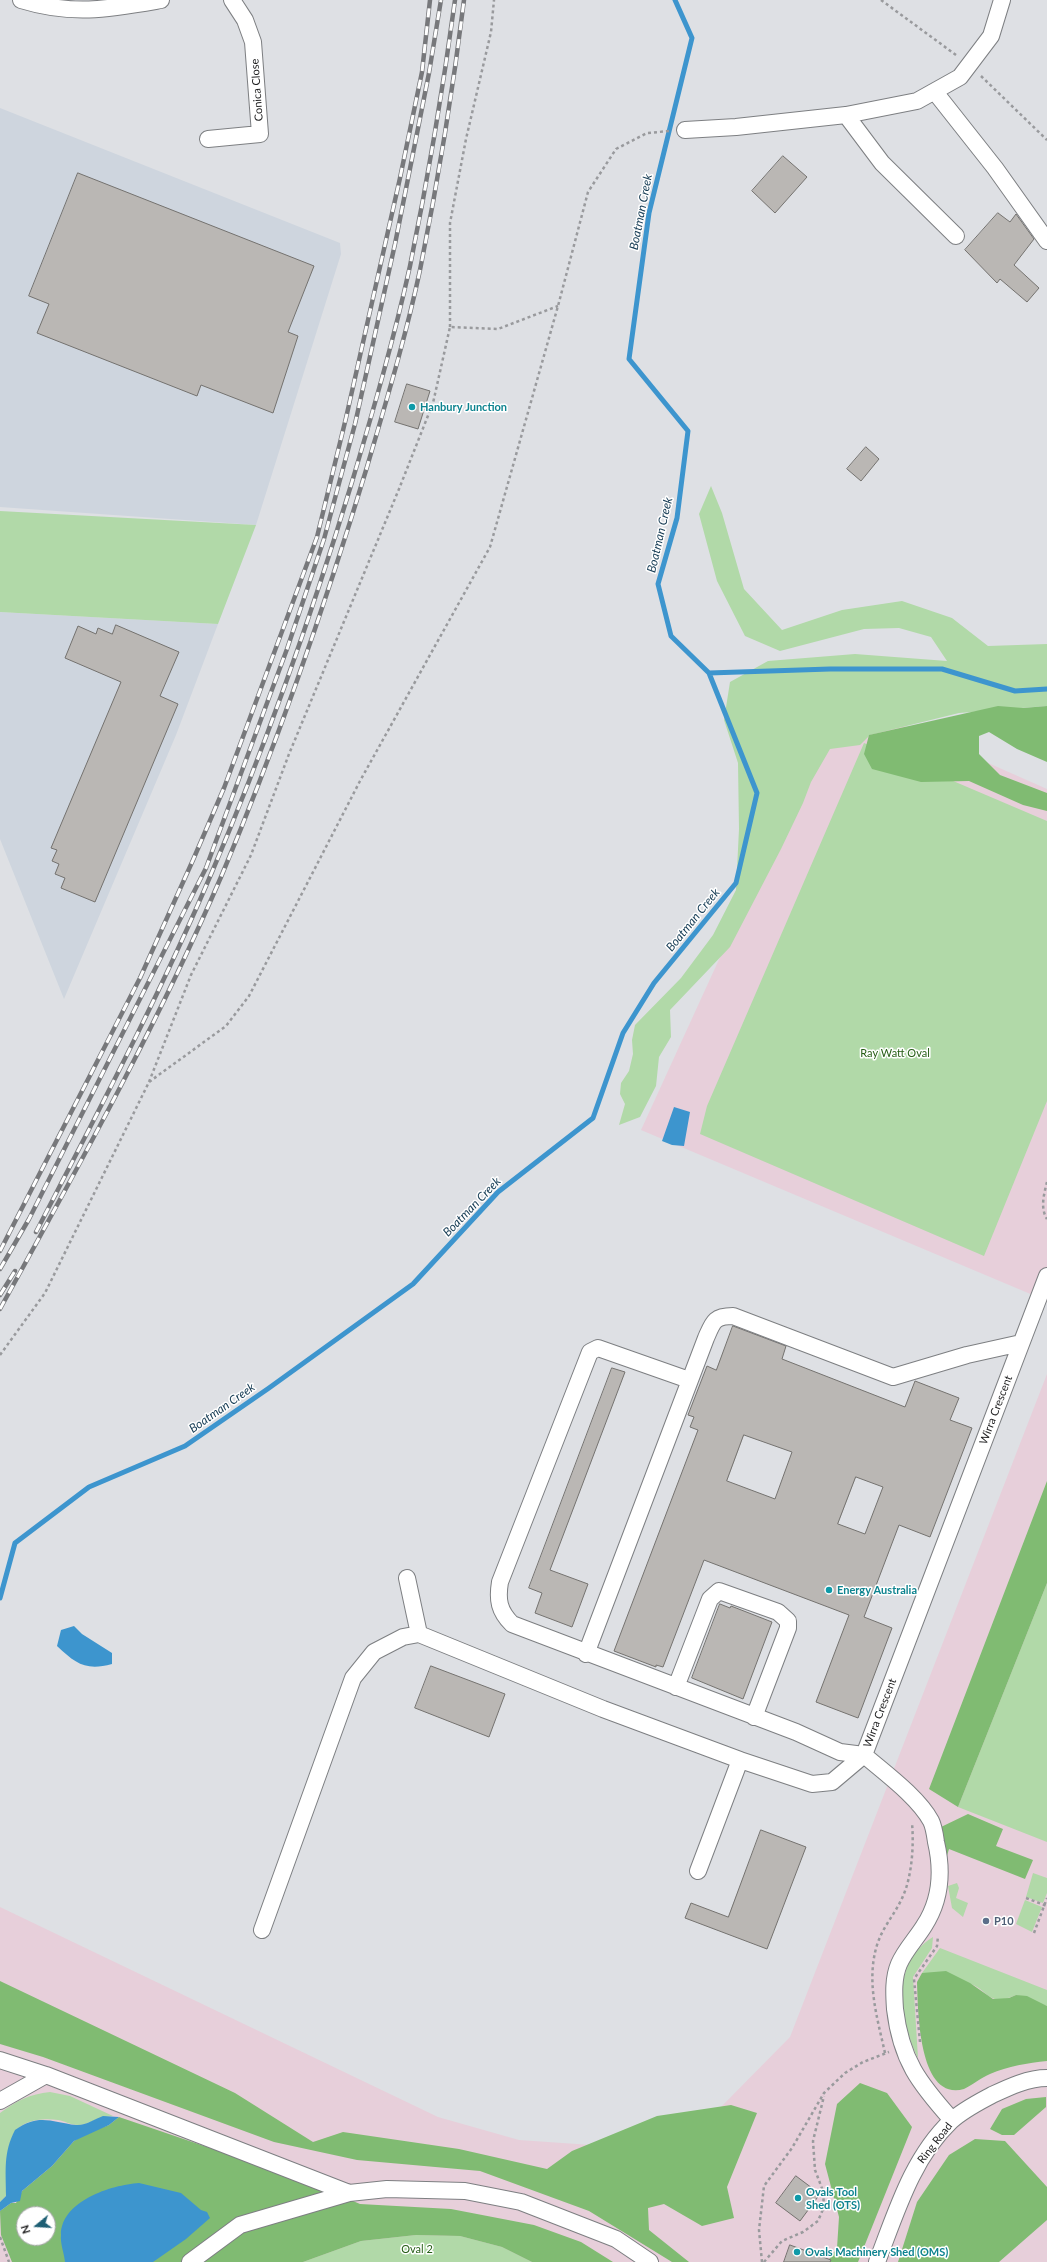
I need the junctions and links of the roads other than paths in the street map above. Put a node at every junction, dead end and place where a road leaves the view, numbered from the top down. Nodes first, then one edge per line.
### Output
1 (20, 0) edge
2 (161, 0) edge
3 (232, 0) edge
4 (1002, 0) edge
5 (935, 92) junction
6 (846, 115) junction
7 (685, 130) road end
8 (208, 139) dead end
9 (956, 236) dead end
10 (1047, 241) edge
11 (1047, 1276) edge
12 (1021, 1343) junction
13 (689, 1380) junction
14 (407, 1578) dead end
15 (419, 1634) junction
16 (586, 1654) junction
17 (676, 1688) junction
18 (754, 1717) junction
19 (864, 1754) junction
20 (740, 1760) junction
21 (698, 1871) dead end
22 (262, 1930) dead end
23 (0, 2060) edge
24 (46, 2075) junction
25 (1047, 2078) edge
26 (0, 2101) edge
27 (952, 2120) junction
28 (349, 2193) junction
29 (190, 2262) edge
30 (650, 2262) edge
31 (877, 2262) edge

1 - 2 street
3 - 8 street, Conica Close
4 - 5 street
5 - 6 street
5 - 10 street
6 - 7 street
6 - 9 street
11 - 12 street, Wirra Crescent
12 - 13 street
12 - 19 street, Wirra Crescent
13 - 16 street
13 - 16 street
14 - 15 street
15 - 20 street
15 - 22 street
16 - 17 street
17 - 18 street
17 - 18 street
18 - 19 street
19 - 20 street
19 - 27 street, Wirra Crescent
20 - 21 street
23 - 24 street
24 - 26 street
24 - 28 street
25 - 27 street, Ring Road
27 - 31 street, Ring Road
28 - 29 street
28 - 30 street

